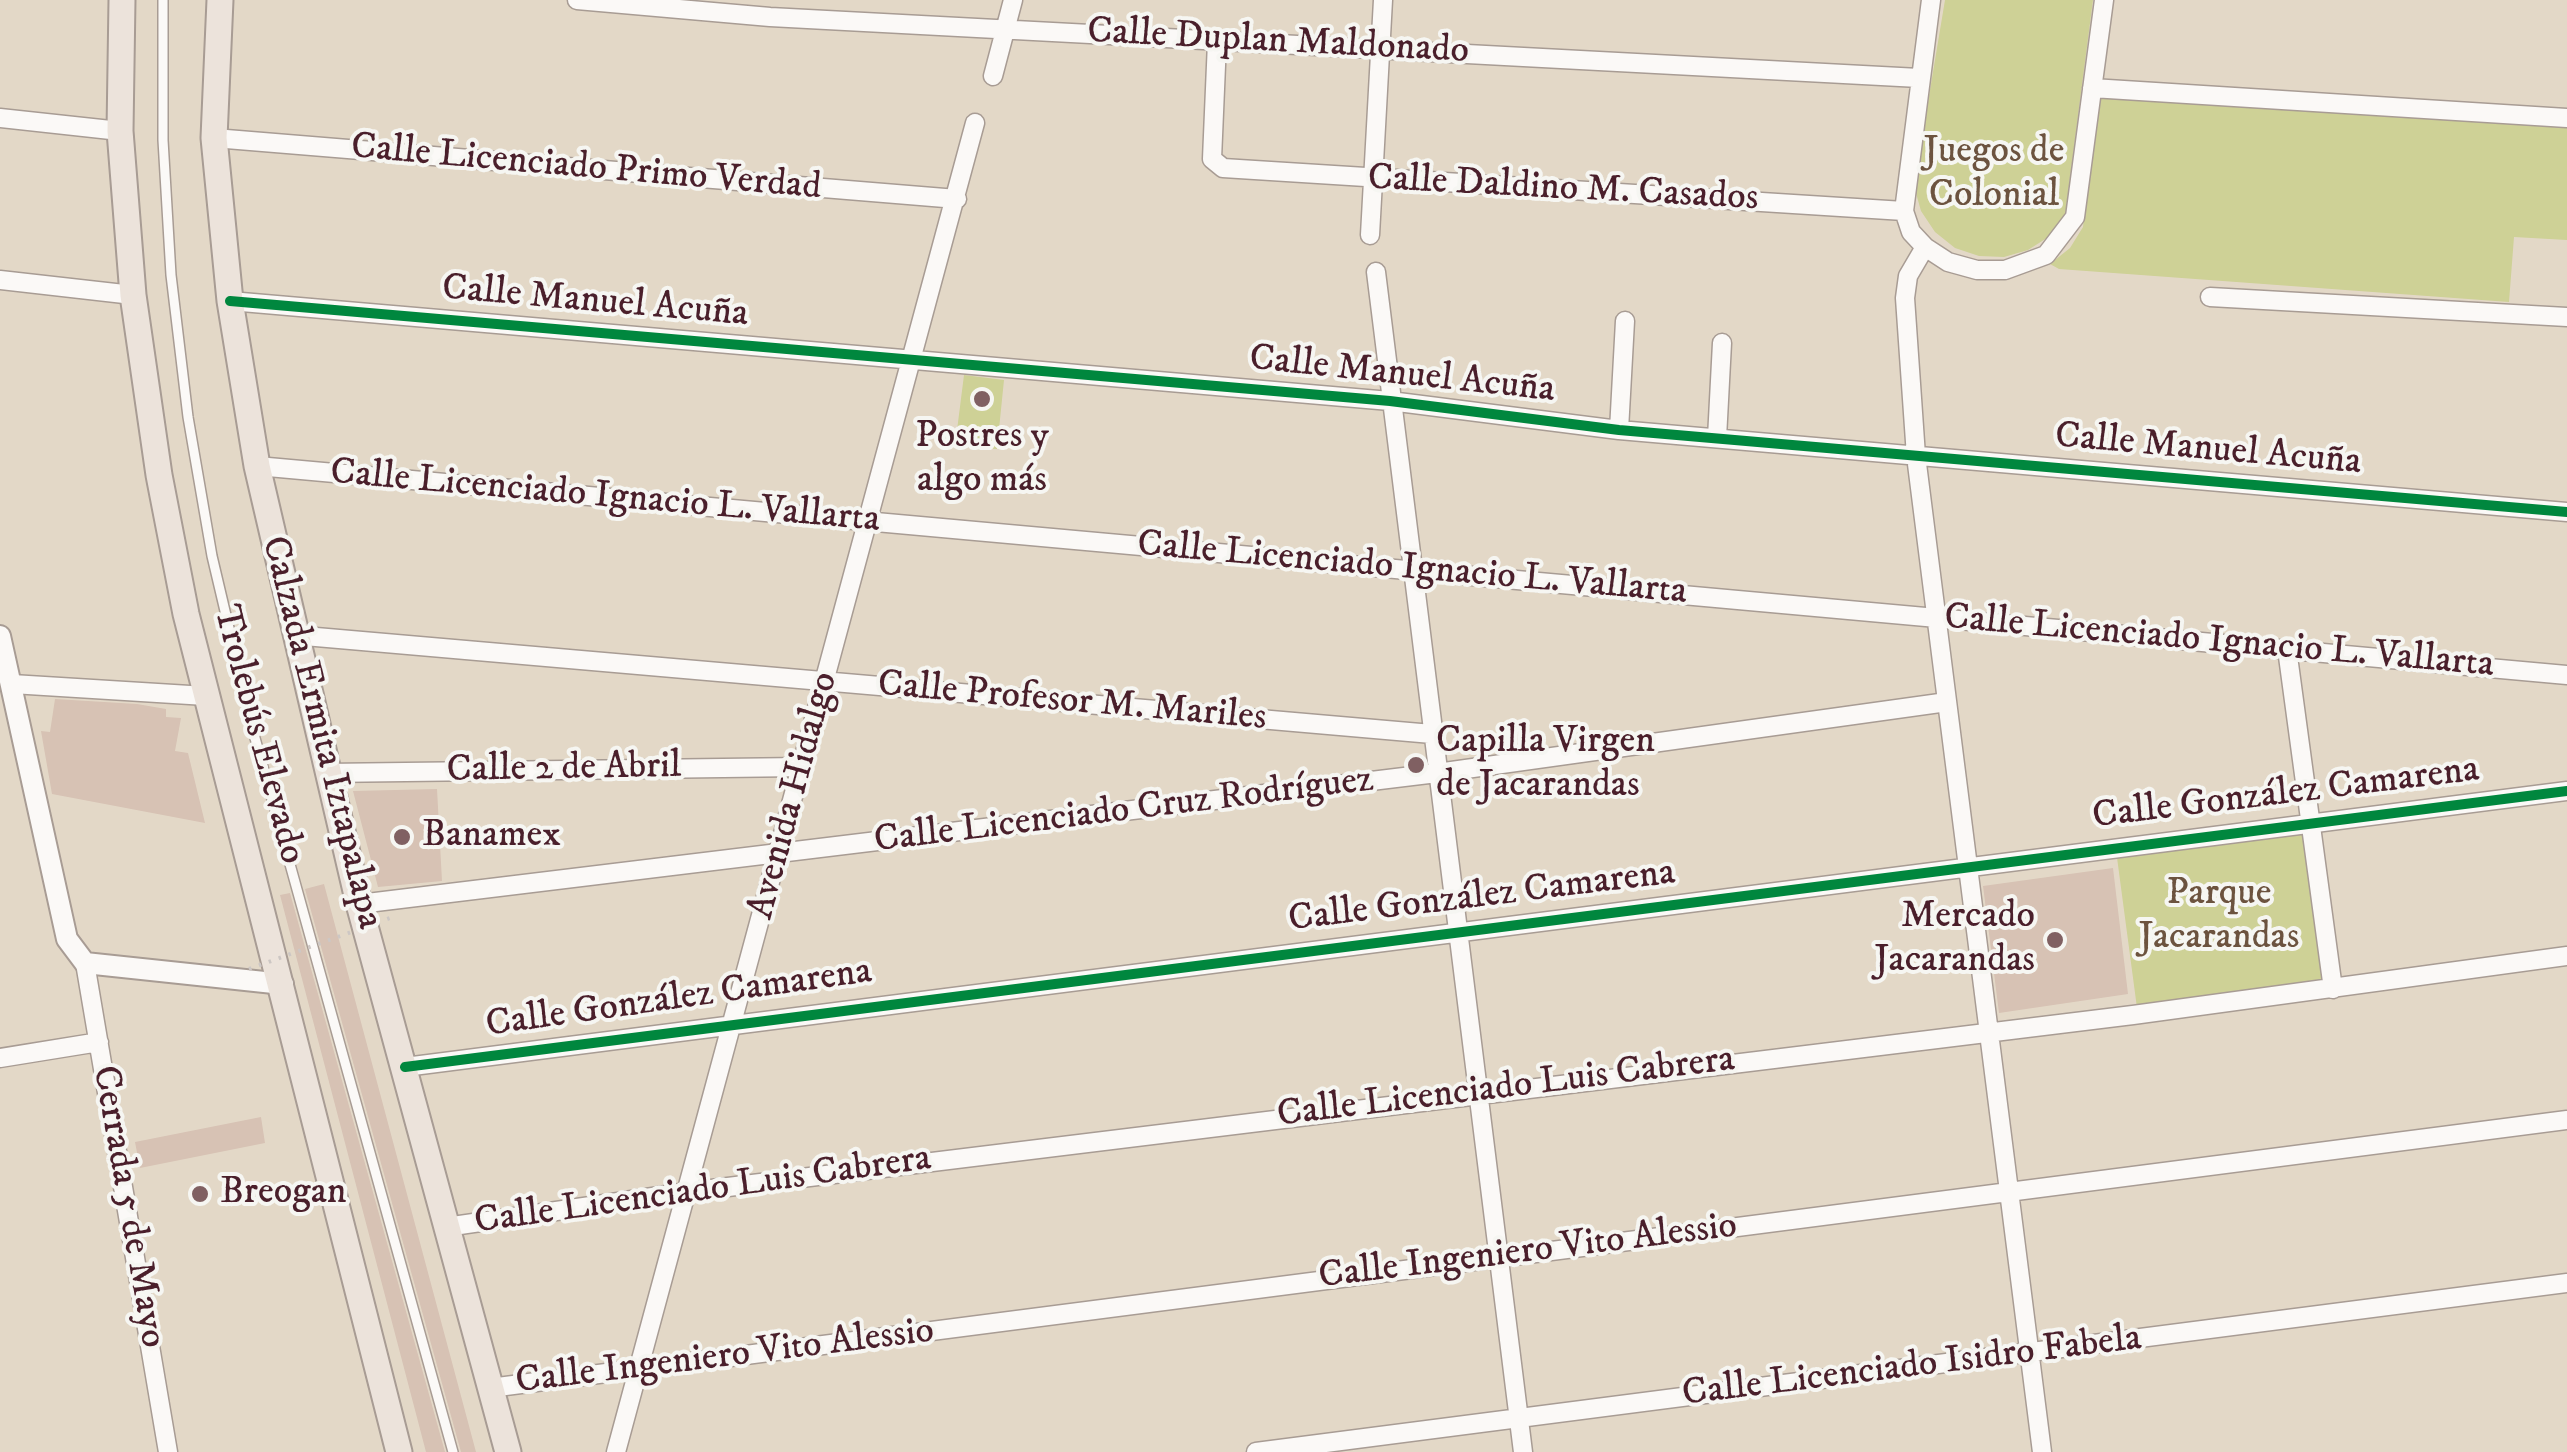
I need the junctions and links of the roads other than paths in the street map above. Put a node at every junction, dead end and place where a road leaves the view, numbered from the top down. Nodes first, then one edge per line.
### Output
1 (122, 0) edge
2 (162, 0) edge
3 (220, 0) edge
4 (582, 0) edge
5 (1013, 0) edge
6 (1383, 0) edge
7 (1931, 0) edge
8 (2104, 0) edge
9 (1005, 29) junction
10 (1216, 42) junction
11 (1381, 47) junction
12 (993, 76) dead end
13 (1920, 78) junction
14 (2092, 88) junction
15 (0, 118) edge
16 (2567, 118) edge
17 (975, 123) dead end
18 (120, 131) junction
19 (214, 138) junction
20 (1372, 179) junction
21 (957, 198) junction
22 (1904, 211) junction
23 (1370, 235) dead end
24 (1926, 246) junction
25 (1376, 272) dead end
26 (0, 280) edge
27 (132, 295) junction
28 (2210, 298) dead end
29 (230, 301) junction
30 (2567, 317) edge
31 (1624, 320) dead end
32 (1722, 344) dead end
33 (913, 360) junction
34 (1390, 401) junction
35 (1620, 430) junction
36 (1717, 438) junction
37 (1916, 456) junction
38 (257, 466) junction
39 (2567, 512) edge
40 (869, 523) junction
41 (1411, 569) junction
42 (1937, 617) junction
43 (293, 635) junction
44 (0, 636) edge
45 (2287, 649) junction
46 (2567, 675) edge
47 (826, 681) junction
48 (12, 684) junction
49 (206, 696) junction
50 (1947, 702) junction
51 (1432, 734) junction
52 (802, 767) junction
53 (326, 772) junction
54 (1437, 773) junction
55 (2567, 791) edge
56 (2309, 821) junction
57 (778, 856) junction
58 (1967, 868) junction
59 (359, 904) junction
60 (1458, 931) junction
61 (2567, 956) edge
62 (85, 962) junction
63 (284, 984) junction
64 (2333, 989) junction
65 (732, 1022) junction
66 (1986, 1030) junction
67 (98, 1042) junction
68 (0, 1058) edge
69 (405, 1067) junction
70 (1478, 1092) junction
71 (2567, 1120) edge
72 (687, 1192) junction
73 (2008, 1193) junction
74 (446, 1227) junction
75 (1498, 1256) junction
76 (2567, 1283) edge
77 (2029, 1354) junction
78 (641, 1369) junction
79 (490, 1388) junction
80 (1519, 1418) junction
81 (168, 1452) edge
82 (399, 1452) edge
83 (452, 1452) edge
84 (508, 1452) edge
85 (616, 1452) edge
86 (1256, 1452) edge
87 (1523, 1452) edge
88 (2042, 1452) edge

1 - 18 main road
2 - 83 lane, Trolebús Elevado
3 - 19 main road, Calzada Ermita Iztapalapa
4 - 9 street, Calle Duplan Maldonado
5 - 9 street
6 - 11 street
7 - 13 street
8 - 14 street
9 - 10 street, Calle Duplan Maldonado
9 - 12 street
10 - 11 street, Calle Duplan Maldonado
10 - 20 street, Calle Daldino M. Casados
11 - 13 street, Calle Duplan Maldonado
11 - 20 street
13 - 22 street
14 - 16 street
14 - 24 street
15 - 18 street
17 - 21 street, Avenida Hidalgo
18 - 27 main road
19 - 21 street, Calle Licenciado Primo Verdad
19 - 29 main road, Calzada Ermita Iztapalapa
20 - 22 street, Calle Daldino M. Casados
20 - 23 street
21 - 33 street, Avenida Hidalgo
22 - 24 street
24 - 37 street
25 - 34 street
26 - 27 street
27 - 49 main road
28 - 30 street
29 - 33 street, Calle Manuel Acuña
29 - 38 main road, Calzada Ermita Iztapalapa
31 - 35 street
32 - 36 street
33 - 34 street, Calle Manuel Acuña
33 - 40 street, Avenida Hidalgo
34 - 35 street, Calle Manuel Acuña
34 - 41 street
35 - 36 street, Calle Manuel Acuña
36 - 37 street, Calle Manuel Acuña
37 - 39 street, Calle Manuel Acuña
37 - 42 street
38 - 40 street, Calle Licenciado Ignacio L. Vallarta
38 - 43 main road, Calzada Ermita Iztapalapa
40 - 41 street, Calle Licenciado Ignacio L. Vallarta
40 - 47 street, Avenida Hidalgo
41 - 42 street, Calle Licenciado Ignacio L. Vallarta
41 - 51 street
42 - 45 street, Calle Licenciado Ignacio L. Vallarta
42 - 50 street
43 - 47 street, Calle Profesor M. Mariles
43 - 53 main road, Calzada Ermita Iztapalapa
44 - 48 street
45 - 46 street, Calle Licenciado Ignacio L. Vallarta
45 - 56 street
47 - 51 street, Calle Profesor M. Mariles
47 - 52 street, Avenida Hidalgo
48 - 49 street
48 - 62 street
49 - 63 main road
50 - 54 street, Calle Licenciado Cruz Rodríguez
50 - 58 street
51 - 54 street
52 - 53 street, Calle 2 de Abril
52 - 57 street, Avenida Hidalgo
53 - 59 main road, Calzada Ermita Iztapalapa
54 - 57 street, Calle Licenciado Cruz Rodríguez
54 - 60 street
55 - 56 street, Calle González Camarena
56 - 58 street, Calle González Camarena
56 - 64 street
57 - 59 street, Calle Licenciado Cruz Rodríguez
57 - 65 street, Avenida Hidalgo
58 - 60 street, Calle González Camarena
58 - 66 street
59 - 69 main road, Calzada Ermita Iztapalapa
60 - 65 street, Calle González Camarena
60 - 70 street
61 - 64 street, Calle Licenciado Luis Cabrera
62 - 63 street
62 - 67 street, Cerrada 5 de Mayo
63 - 82 main road
64 - 66 street, Calle Licenciado Luis Cabrera
65 - 69 street, Calle González Camarena
65 - 72 street, Avenida Hidalgo
66 - 70 street, Calle Licenciado Luis Cabrera
66 - 73 street
67 - 68 street
67 - 81 street, Cerrada 5 de Mayo
69 - 74 main road, Calzada Ermita Iztapalapa
70 - 72 street, Calle Licenciado Luis Cabrera
70 - 75 street
71 - 73 street, Calle Ingeniero Vito Alessio
72 - 74 street, Calle Licenciado Luis Cabrera
72 - 78 street, Avenida Hidalgo
73 - 75 street, Calle Ingeniero Vito Alessio
73 - 77 street
74 - 79 main road, Calzada Ermita Iztapalapa
75 - 78 street, Calle Ingeniero Vito Alessio
75 - 80 street
76 - 77 street, Calle Licenciado Isidro Fabela
77 - 80 street, Calle Licenciado Isidro Fabela
77 - 88 street
78 - 79 street, Calle Ingeniero Vito Alessio
78 - 85 street, Avenida Hidalgo
79 - 84 main road, Calzada Ermita Iztapalapa
80 - 86 street, Calle Licenciado Isidro Fabela
80 - 87 street

